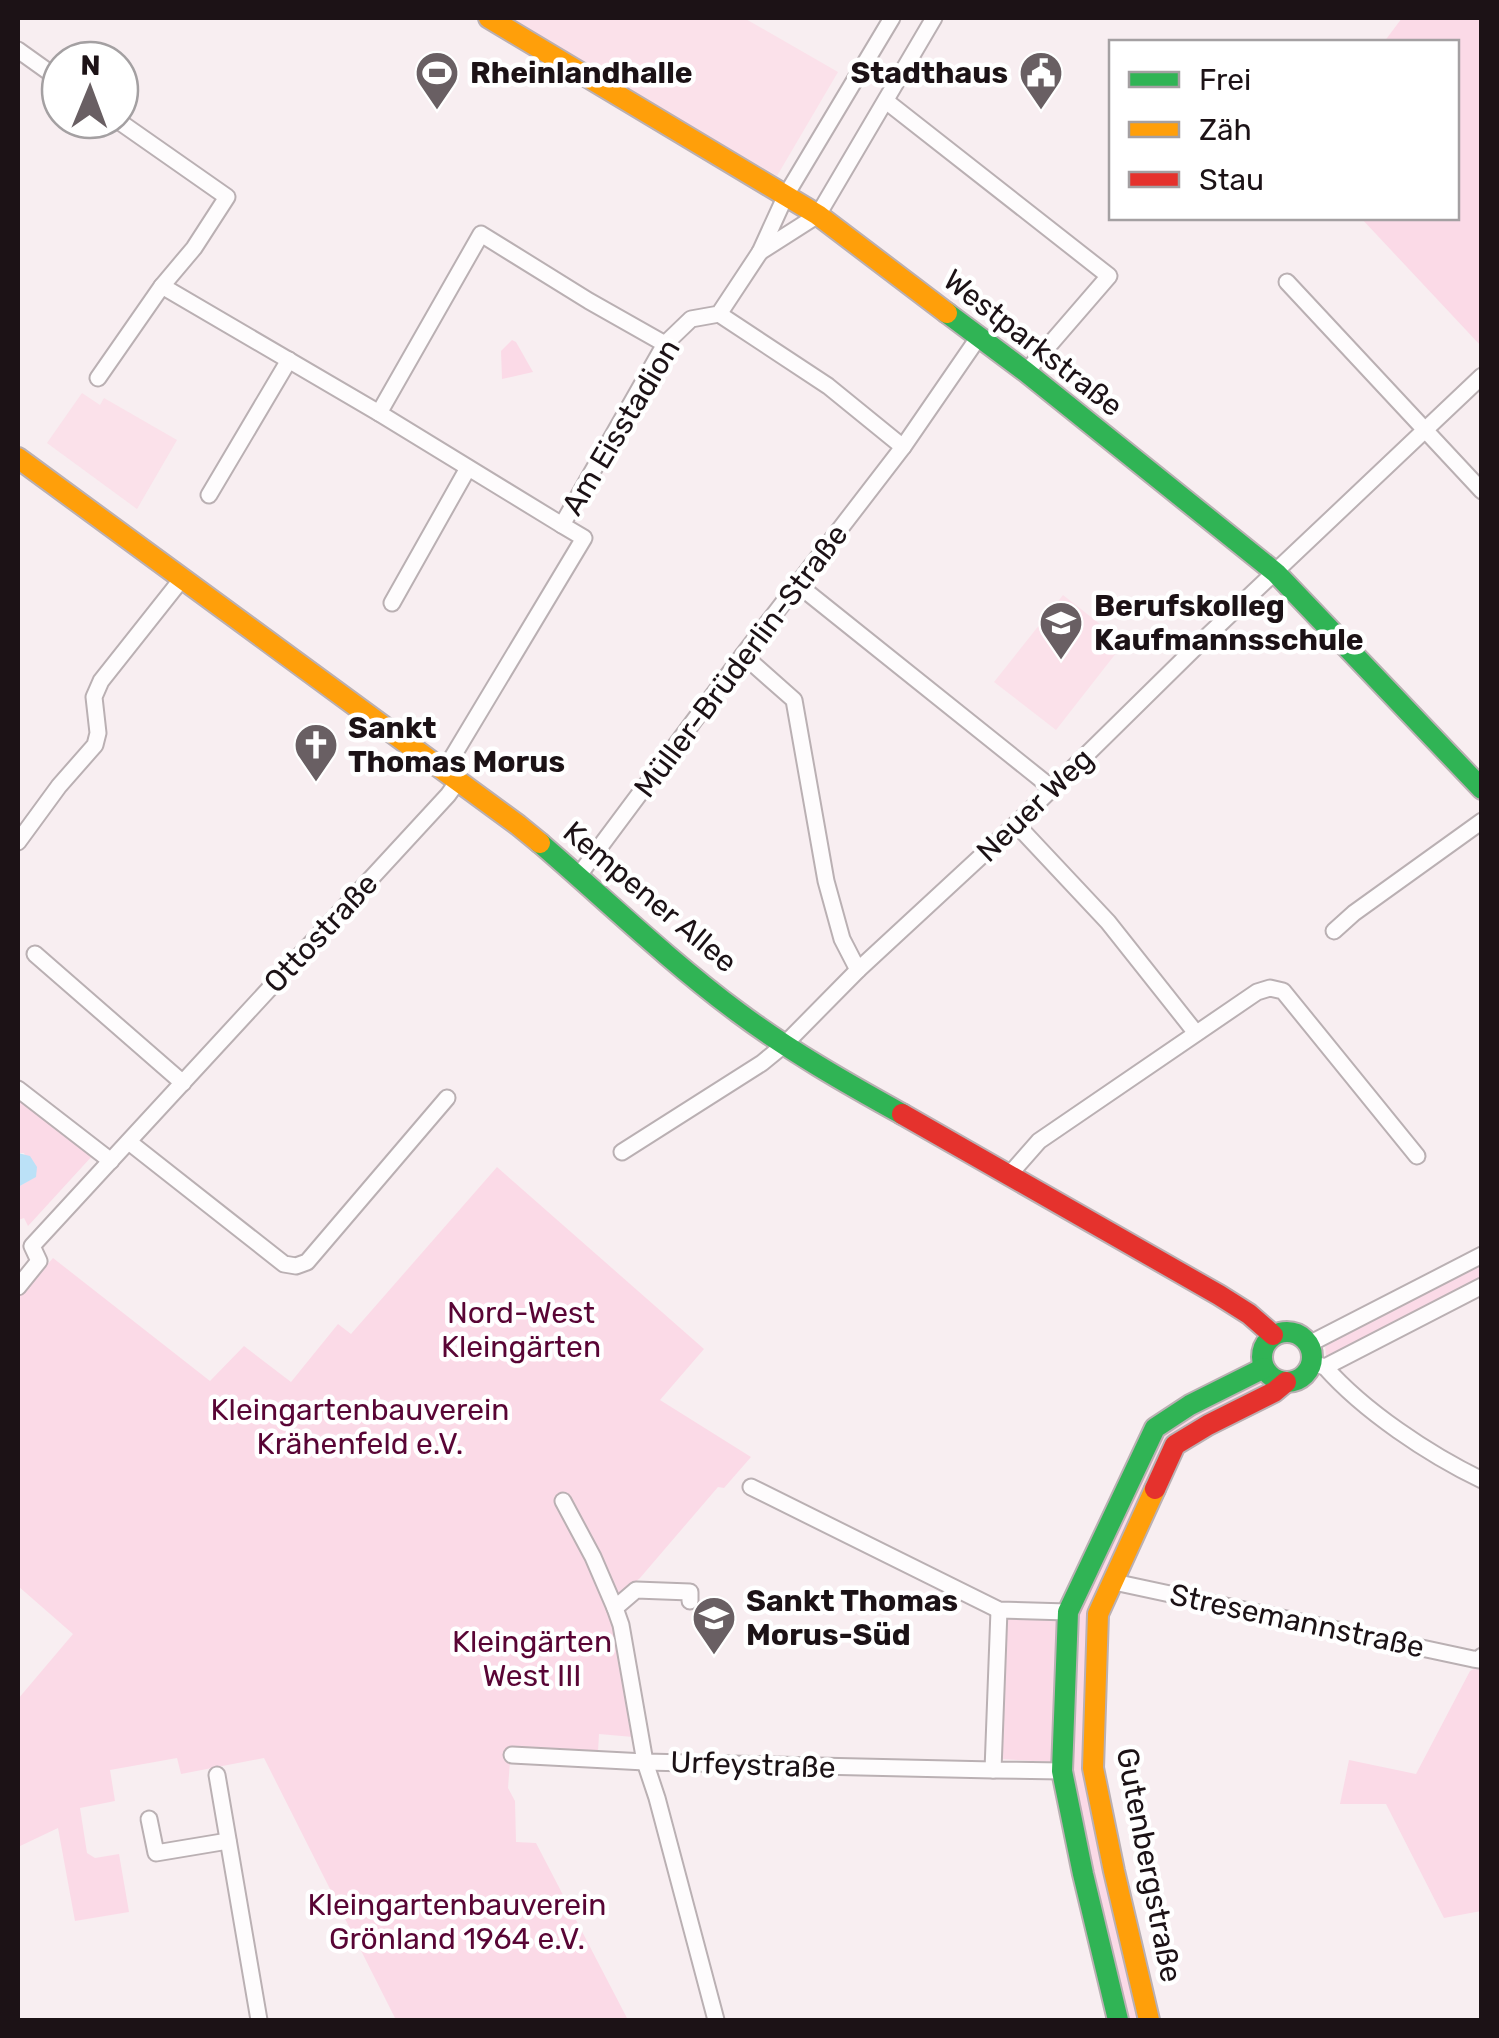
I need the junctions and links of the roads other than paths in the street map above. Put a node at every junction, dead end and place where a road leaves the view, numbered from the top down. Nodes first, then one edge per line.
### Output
1 (490, 18) edge
2 (892, 18) edge
3 (934, 18) edge
4 (18, 50) edge
5 (40, 66) edge
6 (886, 100) junction
7 (140, 136) edge
8 (786, 195) junction
9 (818, 215) junction
10 (760, 252) junction
11 (1286, 282) dead end
12 (162, 286) junction
13 (719, 314) junction
14 (978, 338) junction
15 (664, 344) junction
16 (289, 360) junction
17 (1026, 372) junction
18 (1482, 376) edge
19 (98, 378) dead end
20 (378, 413) junction
21 (1425, 430) junction
22 (902, 447) junction
23 (18, 458) edge
24 (468, 468) junction
25 (1482, 490) edge
26 (208, 495) dead end
27 (562, 525) junction
28 (1276, 573) junction
29 (180, 580) junction
30 (797, 584) junction
31 (392, 604) dead end
32 (742, 655) junction
33 (451, 776) junction
34 (1053, 789) junction
35 (1482, 790) edge
36 (1482, 821) edge
37 (1016, 824) junction
38 (18, 842) edge
39 (579, 875) junction
40 (1334, 931) dead end
41 (36, 954) dead end
42 (858, 970) junction
43 (1196, 1034) junction
44 (784, 1044) junction
45 (183, 1083) junction
46 (18, 1089) edge
47 (446, 1098) dead end
48 (129, 1142) junction
49 (622, 1152) dead end
50 (1417, 1156) dead end
51 (111, 1161) junction
52 (1010, 1174) junction
53 (1482, 1256) edge
54 (1482, 1286) edge
55 (18, 1287) edge
56 (1274, 1335) junction
57 (1315, 1358) junction
58 (1264, 1368) junction
59 (1286, 1382) junction
60 (1482, 1480) edge
61 (751, 1486) dead end
62 (563, 1501) dead end
63 (1114, 1582) junction
64 (690, 1601) dead end
65 (615, 1608) junction
66 (999, 1610) junction
67 (1068, 1612) junction
68 (1098, 1614) junction
69 (1480, 1658) edge
70 (512, 1755) dead end
71 (645, 1762) junction
72 (1093, 1768) junction
73 (994, 1770) junction
74 (1062, 1771) junction
75 (218, 1775) dead end
76 (150, 1819) dead end
77 (228, 1841) junction
78 (259, 2020) edge
79 (716, 2020) edge
80 (1118, 2020) edge
81 (1149, 2020) edge

1 - 8 street, Westparkstraße
2 - 8 street
3 - 6 street
4 - 5 street
6 - 9 street
6 - 17 street
7 - 12 street
8 - 9 street, Westparkstraße
8 - 10 street
9 - 10 street
9 - 14 street, Westparkstraße
10 - 13 street
11 - 21 street
12 - 16 street
12 - 19 street
13 - 15 street, Am Eisstadion
13 - 22 street
14 - 17 street, Westparkstraße
14 - 22 street, Müller-Brüderlin-Straße
15 - 20 street
15 - 27 street, Am Eisstadion
16 - 20 street
16 - 26 street
17 - 28 street, Westparkstraße
18 - 21 street, Neuer Weg
20 - 24 street
21 - 25 street
21 - 28 street, Neuer Weg
22 - 30 street, Müller-Brüderlin-Straße
23 - 29 street, Kempener Allee
24 - 27 street
24 - 31 street
27 - 33 street, Am Eisstadion
28 - 34 street, Neuer Weg
28 - 35 street, Westparkstraße
29 - 33 street, Kempener Allee
29 - 38 street
30 - 32 street, Müller-Brüderlin-Straße
30 - 34 street
32 - 39 street, Müller-Brüderlin-Straße
32 - 42 street
33 - 39 street, Kempener Allee
33 - 45 street, Ottostraße
34 - 37 street, Neuer Weg
36 - 40 street
37 - 42 street, Neuer Weg
37 - 43 street
39 - 44 street, Kempener Allee
41 - 45 street
42 - 44 street, Neuer Weg
43 - 50 street
43 - 52 street
44 - 49 street, Neuer Weg
44 - 52 street, Kempener Allee
45 - 48 street, Ottostraße
46 - 51 street
47 - 48 street
48 - 51 street, Ottostraße
51 - 55 street, Ottostraße
52 - 56 street, Kempener Allee
53 - 57 street
54 - 57 street
56 - 57 street
56 - 58 street
57 - 59 street
57 - 60 street
58 - 59 street
58 - 67 street, Gutenbergstraße
59 - 63 street, Gutenbergstraße
61 - 66 street
62 - 65 street
63 - 68 street, Gutenbergstraße
63 - 69 street, Stresemannstraße
64 - 65 street
65 - 71 street
66 - 67 street
66 - 73 street
67 - 68 street
67 - 74 street, Gutenbergstraße
68 - 72 street, Gutenbergstraße
70 - 71 street, Urfeystraße
71 - 73 street, Urfeystraße
71 - 79 street
72 - 74 street
72 - 81 street, Gutenbergstraße
73 - 74 street, Urfeystraße
74 - 80 street, Gutenbergstraße
75 - 77 street
76 - 77 street
77 - 78 street

